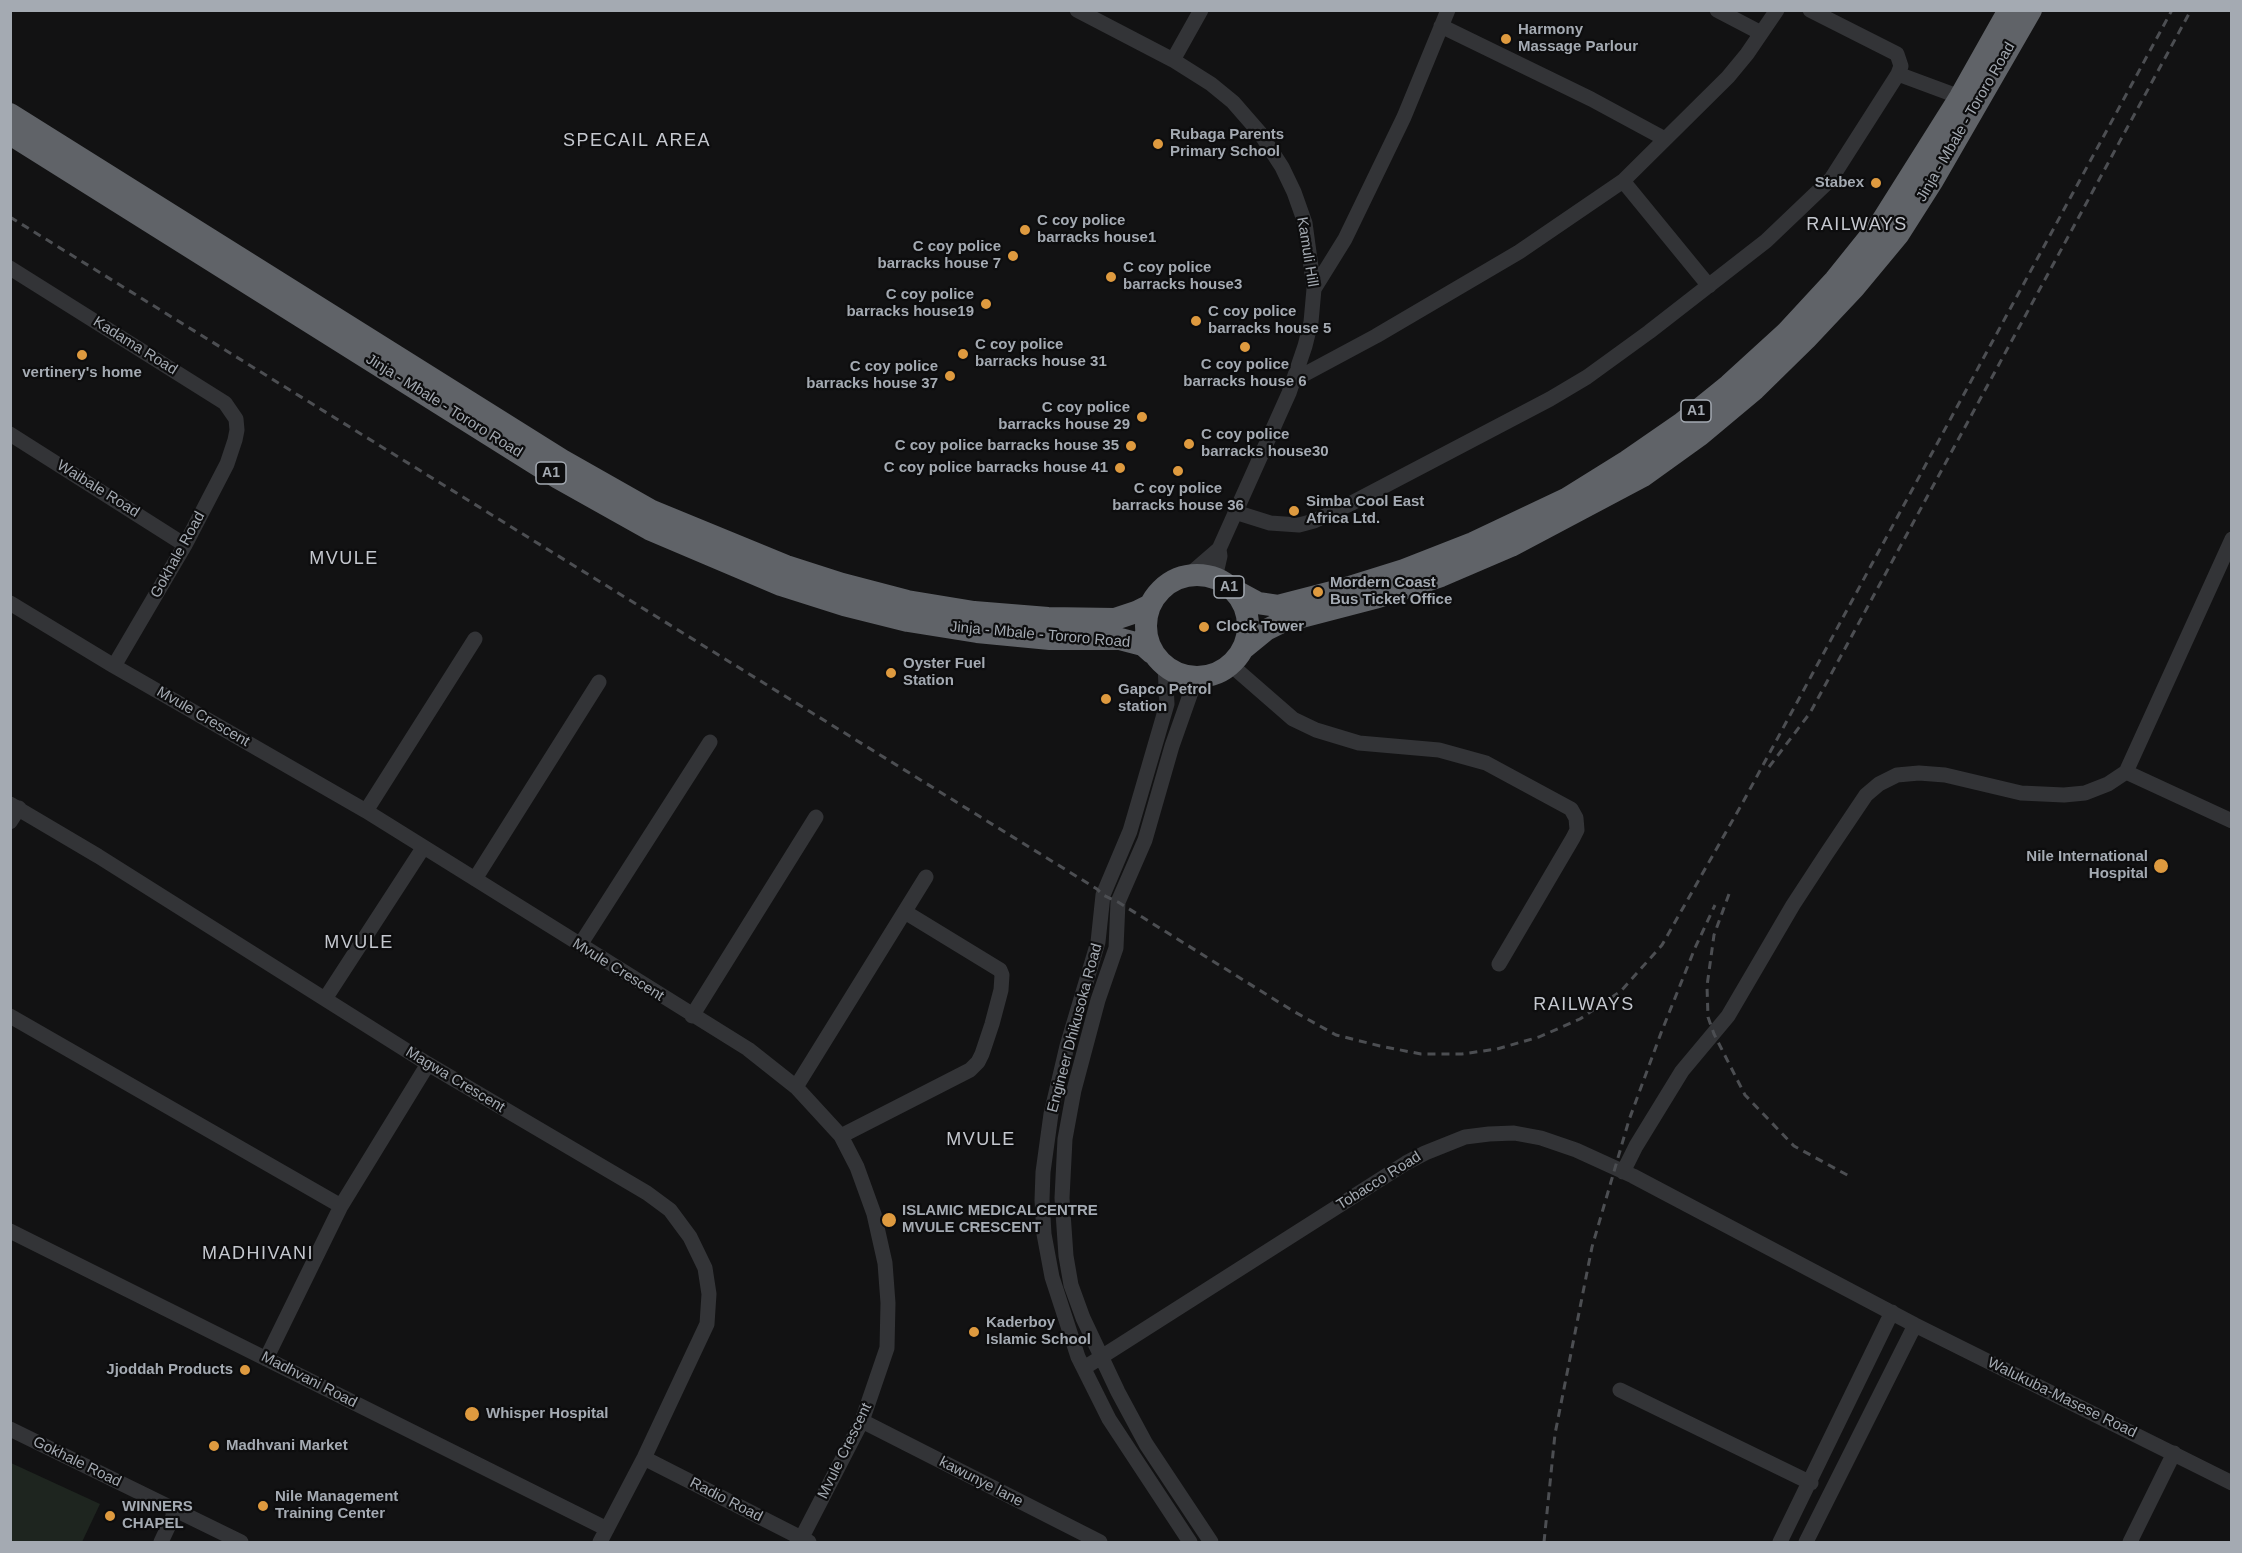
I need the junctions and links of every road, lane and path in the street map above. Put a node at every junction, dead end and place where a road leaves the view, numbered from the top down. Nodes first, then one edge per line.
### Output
1 (1077, 10) edge
2 (1201, 10) edge
3 (1448, 10) edge
4 (1717, 10) edge
5 (1777, 10) edge
6 (1810, 10) edge
7 (2009, 10) edge
8 (2031, 10) edge
9 (1441, 26) junction
10 (1761, 33) junction
11 (1173, 60) junction
12 (1898, 74) junction
13 (1960, 98) junction
14 (10, 114) edge
15 (10, 134) edge
16 (1665, 139) junction
17 (1623, 181) junction
18 (10, 268) edge
19 (1708, 286) junction
20 (1314, 289) junction
21 (1294, 380) junction
22 (10, 434) edge
23 (235, 440) joint
24 (1235, 512) junction
25 (2232, 539) edge
26 (185, 545) junction
27 (1219, 549) junction
28 (1189, 575) junction
29 (1215, 578) junction
30 (1234, 590) junction
31 (10, 603) edge
32 (1150, 605) junction
33 (475, 639) dead end
34 (1238, 657) junction
35 (1159, 660) junction
36 (114, 666) junction
37 (1196, 678) junction
38 (599, 682) dead end
39 (710, 742) dead end
40 (2126, 772) junction
41 (13, 811) edge
42 (366, 812) junction
43 (816, 817) dead end
44 (2232, 821) edge
45 (423, 848) junction
46 (926, 877) dead end
47 (475, 879) junction
48 (905, 912) junction
49 (580, 945) junction
50 (1499, 964) dead end
51 (326, 999) junction
52 (10, 1016) edge
53 (692, 1016) junction
54 (428, 1064) junction
55 (796, 1087) junction
56 (841, 1136) junction
57 (1623, 1172) junction
58 (341, 1206) junction
59 (10, 1231) edge
60 (1892, 1312) junction
61 (1915, 1325) junction
62 (1101, 1355) junction
63 (266, 1359) junction
64 (1084, 1368) junction
65 (1620, 1390) dead end
66 (862, 1421) junction
67 (10, 1429) edge
68 (1828, 1446) junction
69 (2174, 1453) junction
70 (1848, 1457) junction
71 (644, 1458) junction
72 (1811, 1483) junction
73 (2232, 1483) edge
74 (176, 1510) junction
75 (1793, 1517) junction
76 (1814, 1527) junction
77 (603, 1536) edge
78 (805, 1541) edge
79 (161, 1542) edge
80 (241, 1542) edge
81 (1100, 1542) edge
82 (1190, 1542) edge
83 (1211, 1542) edge
84 (1780, 1542) edge
85 (1806, 1542) edge
86 (2130, 1542) edge

1 - 11 street, Kamuli Hill
2 - 11 street
3 - 9 street
4 - 10 street
5 - 10 street
6 - 12 street
7 - 13 highway, Jinja - Mbale - Tororo Road / A1
8 - 34 highway, Jinja - Mbale - Tororo Road / A1
9 - 16 street
9 - 20 street
10 - 16 street
11 - 20 street, Kamuli Hill
12 - 13 street
12 - 19 street
13 - 30 highway, Jinja - Mbale - Tororo Road / A1
14 - 32 highway, Jinja - Mbale - Tororo Road / A1
15 - 35 highway, Jinja - Mbale - Tororo Road / A1
16 - 17 street
17 - 19 street
17 - 21 street
18 - 23 street, Kadama Road
19 - 24 street
20 - 21 street, Kamuli Hill
21 - 24 street, Kamuli Hill
22 - 26 street, Waibale Road
23 - 26 street, Gokhale Road
24 - 27 street, Kamuli Hill
25 - 40 street
26 - 36 street, Gokhale Road
27 - 28 street, Kamuli Hill
27 - 29 street, Kamuli Hill
28 - 29 highway, A1
28 - 32 highway, A1
29 - 30 highway, A1
30 - 34 highway, A1
31 - 36 street, Mvule Crescent
32 - 35 highway
33 - 42 street
34 - 37 highway, A1
34 - 50 street
35 - 37 highway, A1
35 - 64 street, Engineer Dhikusoka Road
36 - 42 street, Mvule Crescent
37 - 62 street, Engineer Dhikusoka Road
38 - 47 street
39 - 49 street
40 - 44 street
40 - 57 street
41 - 51 street, Magwa Crescent
42 - 45 street, Mvule Crescent
43 - 53 street
45 - 47 street, Mvule Crescent
45 - 51 street
46 - 48 street
47 - 49 street, Mvule Crescent
48 - 55 street
48 - 56 street
49 - 53 street, Mvule Crescent
51 - 54 street, Magwa Crescent
52 - 58 street
53 - 55 street, Mvule Crescent
54 - 58 street
54 - 71 street, Magwa Crescent
55 - 56 street, Mvule Crescent
56 - 66 street, Mvule Crescent
57 - 60 street, Tobacco Road
57 - 62 street, Tobacco Road
58 - 63 street
59 - 63 street, Madhvani Road
60 - 61 street, Walukuba-Masese Road
60 - 68 street
61 - 69 street, Walukuba-Masese Road
61 - 70 street
62 - 64 street, Tobacco Road
62 - 83 street, Engineer Dhikusoka Road
63 - 77 street, Madhvani Road
64 - 82 street, Engineer Dhikusoka Road
65 - 72 street
66 - 78 street, Mvule Crescent
66 - 81 street, kawunye lane
67 - 74 street, Gokhale Road
68 - 70 street
68 - 72 street
69 - 73 street, Walukuba-Masese Road
69 - 86 street
70 - 76 street
71 - 77 street, Magwa Crescent
71 - 78 street, Radio Road
72 - 75 street
74 - 79 street
74 - 80 street, Gokhale Road
75 - 76 street
75 - 84 street
76 - 85 street

